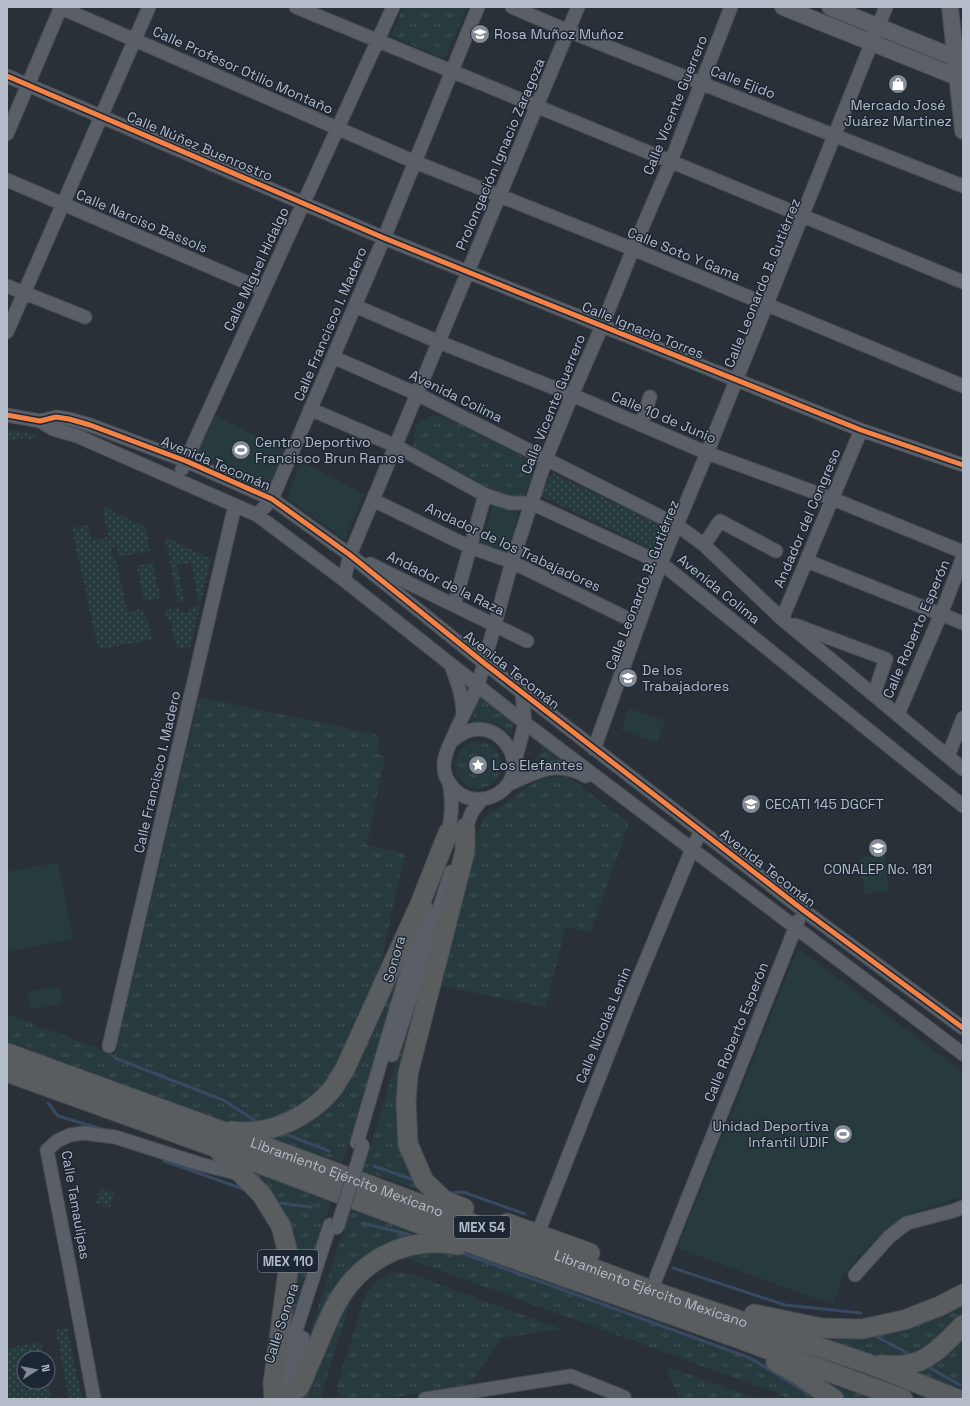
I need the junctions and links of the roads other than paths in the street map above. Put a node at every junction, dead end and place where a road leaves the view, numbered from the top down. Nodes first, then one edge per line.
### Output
1 (61, 7) edge
2 (149, 7) edge
3 (296, 7) edge
4 (393, 7) edge
5 (478, 7) edge
6 (512, 7) edge
7 (578, 7) edge
8 (731, 7) edge
9 (783, 7) edge
10 (830, 7) edge
11 (886, 7) edge
12 (950, 7) edge
13 (804, 11) edge
14 (878, 27) junction
15 (568, 31) junction
16 (135, 40) junction
17 (378, 41) junction
18 (872, 43) junction
19 (959, 59) edge
20 (452, 71) junction
21 (7, 76) edge
22 (957, 77) junction
23 (702, 83) junction
24 (28, 85) junction
25 (537, 106) junction
26 (101, 117) junction
27 (338, 128) junction
28 (963, 131) edge
29 (7, 134) edge
30 (834, 135) junction
31 (671, 161) junction
32 (415, 162) junction
33 (7, 180) edge
34 (963, 186) edge
35 (499, 197) junction
36 (304, 203) junction
37 (63, 204) junction
38 (802, 215) junction
39 (384, 238) junction
40 (633, 249) junction
41 (468, 272) junction
42 (963, 282) edge
43 (7, 286) edge
44 (264, 290) junction
45 (24, 293) junction
46 (766, 305) junction
47 (355, 306) junction
48 (85, 317) dead end
49 (602, 326) junction
50 (7, 332) edge
51 (439, 342) junction
52 (333, 357) junction
53 (736, 380) junction
54 (963, 386) edge
55 (417, 394) junction
56 (572, 395) junction
57 (650, 397) dead end
58 (310, 409) junction
59 (7, 415) edge
60 (40, 421) junction
61 (641, 425) junction
62 (861, 430) junction
63 (396, 446) junction
64 (707, 453) junction
65 (546, 459) junction
66 (186, 461) junction
67 (963, 465) edge
68 (178, 480) junction
69 (485, 495) junction
70 (272, 499) junction
71 (833, 499) junction
72 (373, 500) junction
73 (531, 503) junction
74 (235, 505) junction
75 (257, 515) junction
76 (678, 525) junction
77 (704, 545) junction
78 (470, 547) junction
79 (776, 551) dead end
80 (963, 552) edge
81 (350, 555) junction
82 (963, 557) edge
83 (807, 561) junction
84 (512, 562) junction
85 (661, 563) junction
86 (344, 580) junction
87 (454, 605) junction
88 (941, 614) junction
89 (784, 620) junction
90 (963, 623) edge
91 (638, 624) junction
92 (495, 625) junction
93 (527, 641) dead end
94 (484, 663) junction
95 (451, 664) junction
96 (478, 685) junction
97 (522, 693) junction
98 (874, 694) junction
99 (898, 714) junction
100 (463, 716) junction
101 (963, 718) edge
102 (525, 723) junction
103 (451, 742) junction
104 (594, 749) junction
105 (948, 756) junction
106 (514, 766) junction
107 (963, 769) edge
108 (449, 782) junction
109 (507, 785) junction
110 (615, 791) junction
111 (481, 800) junction
112 (963, 806) edge
113 (457, 830) junction
114 (701, 831) junction
115 (692, 849) junction
116 (803, 910) junction
117 (795, 928) junction
118 (963, 1028) edge
119 (109, 1046) dead end
120 (7, 1053) edge
121 (963, 1054) edge
122 (7, 1072) edge
123 (210, 1127) junction
124 (360, 1144) junction
125 (215, 1147) junction
126 (244, 1175) junction
127 (376, 1187) junction
128 (445, 1201) junction
129 (963, 1207) edge
130 (334, 1226) junction
131 (538, 1233) junction
132 (492, 1251) junction
133 (855, 1275) dead end
134 (656, 1278) junction
135 (963, 1294) edge
136 (726, 1315) junction
137 (963, 1325) edge
138 (732, 1336) junction
139 (869, 1364) junction
140 (94, 1399) edge
141 (274, 1399) edge
142 (284, 1399) edge
143 (425, 1399) edge
144 (624, 1399) edge
145 (834, 1399) edge
146 (903, 1399) edge
147 (957, 1399) edge

1 - 16 street, Calle Profesor Otilio Montaño
1 - 24 street
2 - 16 street
3 - 17 street
4 - 17 street, Calle Miguel Hidalgo
5 - 20 street, Calle Francisco I. Madero
6 - 15 street, Calle Ejido
7 - 15 street, Prolongación Ignacio Zaragoza
8 - 23 street, Calle Vicente Guerrero
9 - 13 main road
10 - 14 main road
11 - 14 street, Calle Leonardo B. Gutiérrez
12 - 19 main road
13 - 18 main road
14 - 18 street, Calle Leonardo B. Gutiérrez
14 - 19 main road
15 - 23 street, Calle Ejido
15 - 25 street, Prolongación Ignacio Zaragoza
16 - 26 street
16 - 27 street, Calle Profesor Otilio Montaño
17 - 20 street
17 - 27 street, Calle Miguel Hidalgo
18 - 22 main road
18 - 30 street, Calle Leonardo B. Gutiérrez
19 - 22 main road
20 - 25 street
20 - 32 street, Calle Francisco I. Madero
21 - 24 street, Calle Núñez Buenrostro
22 - 28 main road
23 - 30 street, Calle Ejido
23 - 31 street, Calle Vicente Guerrero
24 - 26 street, Calle Núñez Buenrostro
24 - 29 street
25 - 31 street
25 - 35 street, Prolongación Ignacio Zaragoza
26 - 36 street, Calle Núñez Buenrostro
26 - 37 street
27 - 32 street, Calle Profesor Otilio Montaño
27 - 36 street, Calle Miguel Hidalgo
30 - 34 street, Calle Ejido
30 - 38 street, Calle Leonardo B. Gutiérrez
31 - 38 street
31 - 40 street, Calle Vicente Guerrero
32 - 35 street, Calle Soto Y Gama
32 - 39 street, Calle Francisco I. Madero
33 - 37 street, Calle Narciso Bassols
35 - 40 street, Calle Soto Y Gama
35 - 41 street, Prolongación Ignacio Zaragoza
36 - 39 street, Calle Núñez Buenrostro
36 - 44 street, Calle Miguel Hidalgo
37 - 44 street, Calle Narciso Bassols
37 - 45 street
38 - 42 street
38 - 46 street, Calle Leonardo B. Gutiérrez
39 - 41 street, Calle Ignacio Torres
39 - 47 street, Calle Francisco I. Madero
40 - 46 street, Calle Soto Y Gama
40 - 49 street, Calle Vicente Guerrero
41 - 49 street, Calle Ignacio Torres
41 - 51 street, Prolongación Ignacio Zaragoza
43 - 45 street
44 - 66 street, Calle Miguel Hidalgo
45 - 48 street
45 - 50 street
46 - 53 street, Calle Leonardo B. Gutiérrez
46 - 54 street, Calle Soto Y Gama
47 - 51 street, Calle 10 de Junio
47 - 52 street, Calle Francisco I. Madero
49 - 53 street, Calle Ignacio Torres
49 - 56 street, Calle Vicente Guerrero
51 - 55 street, Prolongación Ignacio Zaragoza
51 - 56 street, Calle 10 de Junio
52 - 55 street, Avenida Colima
52 - 58 street, Calle Francisco I. Madero
53 - 62 street, Calle Ignacio Torres
53 - 64 street, Calle Leonardo B. Gutiérrez
55 - 63 street, Prolongación Ignacio Zaragoza
55 - 65 street, Avenida Colima
56 - 61 street, Calle 10 de Junio
56 - 65 street, Calle Vicente Guerrero
57 - 61 street
58 - 63 street, Avenida Colima
58 - 70 street, Calle Francisco I. Madero
59 - 60 street, Avenida Tecomán
60 - 66 street, Avenida Tecomán
60 - 68 street, Avenida Tecomán
61 - 64 street, Calle 10 de Junio
62 - 67 street, Calle Ignacio Torres
62 - 71 street, Andador del Congreso
63 - 69 street, Avenida Colima
63 - 72 street, Prolongación Ignacio Zaragoza
64 - 71 street, Calle 10 de Junio
64 - 76 street, Calle Leonardo B. Gutiérrez
65 - 73 street, Calle Vicente Guerrero
65 - 76 street, Avenida Colima
66 - 68 street, Calle Miguel Hidalgo
66 - 70 street, Avenida Tecomán
68 - 74 street, Avenida Tecomán
69 - 73 street, Avenida Colima
69 - 78 street
70 - 75 street, Calle Francisco I. Madero
70 - 81 street, Avenida Tecomán
71 - 80 street, Calle 10 de Junio
71 - 83 street, Andador del Congreso
72 - 78 street, Andador de los Trabajadores
72 - 81 street, Prolongación Ignacio Zaragoza
73 - 84 street, Calle Vicente Guerrero
73 - 85 street, Avenida Colima
74 - 75 street, Avenida Tecomán
74 - 119 street, Calle Francisco I. Madero
75 - 86 street, Avenida Tecomán
76 - 77 street, Avenida Colima
76 - 85 street, Calle Leonardo B. Gutiérrez
77 - 79 street
77 - 89 street, Avenida Colima
78 - 84 street, Andador de los Trabajadores
78 - 87 street
81 - 86 street, Prolongación Ignacio Zaragoza
81 - 87 street, Andador de la Raza
81 - 94 street, Avenida Tecomán
82 - 88 street, Calle Roberto Esperón
83 - 88 street
83 - 89 street, Andador del Congreso
84 - 91 street, Andador de los Trabajadores
84 - 92 street, Calle Vicente Guerrero
85 - 91 street, Calle Leonardo B. Gutiérrez
85 - 112 street, Avenida Colima
86 - 95 street, Avenida Tecomán
87 - 92 street, Andador de la Raza
88 - 90 street
88 - 99 street, Calle Roberto Esperón
89 - 98 street, Avenida Colima
89 - 98 street
91 - 104 street, Calle Leonardo B. Gutiérrez
92 - 93 street, Andador de la Raza
92 - 94 street, Calle Vicente Guerrero
94 - 96 street, Calle Vicente Guerrero
94 - 97 street, Avenida Tecomán
95 - 96 street, Avenida Tecomán
95 - 100 street
96 - 100 street, Calle Vicente Guerrero
96 - 102 street, Avenida Tecomán
97 - 102 street
97 - 104 street, Avenida Tecomán
98 - 99 street, Avenida Colima
99 - 105 street, Avenida Colima
100 - 103 street, Sonora
101 - 105 street
102 - 106 street
102 - 110 street, Avenida Tecomán
103 - 106 street
103 - 108 street, Sonora
104 - 114 street, Avenida Tecomán
105 - 107 street, Avenida Colima
106 - 109 street
108 - 111 street, Sonora
108 - 113 street, Sonora
109 - 110 street
109 - 111 street
110 - 115 street, Avenida Tecomán
111 - 113 street, Sonora
113 - 123 highway
113 - 124 street, Sonora
113 - 124 street, Sonora
113 - 128 highway
114 - 115 street, Calle Nicolás Lenin
114 - 116 street, Avenida Tecomán
115 - 117 street, Avenida Tecomán
115 - 131 street, Calle Nicolás Lenin
116 - 117 street, Calle Roberto Esperón
116 - 118 street, Avenida Tecomán
117 - 121 street, Avenida Tecomán
117 - 134 street, Calle Roberto Esperón
120 - 123 highway, Libramiento Ejército Mexicano / MEX 54
122 - 125 highway, Libramiento Ejército Mexicano / MEX 54
123 - 127 highway, Libramiento Ejército Mexicano / MEX 54
124 - 130 street, Calle Sonora
125 - 126 highway, MEX 110
125 - 132 highway, Libramiento Ejército Mexicano / MEX 54
126 - 140 street, Calle Tamaulipas
126 - 141 highway, MEX 110
127 - 128 highway
127 - 136 highway, Libramiento Ejército Mexicano / MEX 54
128 - 131 highway
129 - 133 street
130 - 141 street, Calle Sonora
130 - 142 street, Calle Sonora
131 - 134 highway
132 - 138 highway, Libramiento Ejército Mexicano / MEX 54
132 - 142 highway
134 - 135 highway
134 - 136 highway
136 - 139 highway, Libramiento Ejército Mexicano / MEX 54
137 - 139 highway
138 - 145 highway
138 - 146 highway, Libramiento Ejército Mexicano / MEX 54
139 - 147 highway, Libramiento Ejército Mexicano / MEX 54
143 - 144 street

